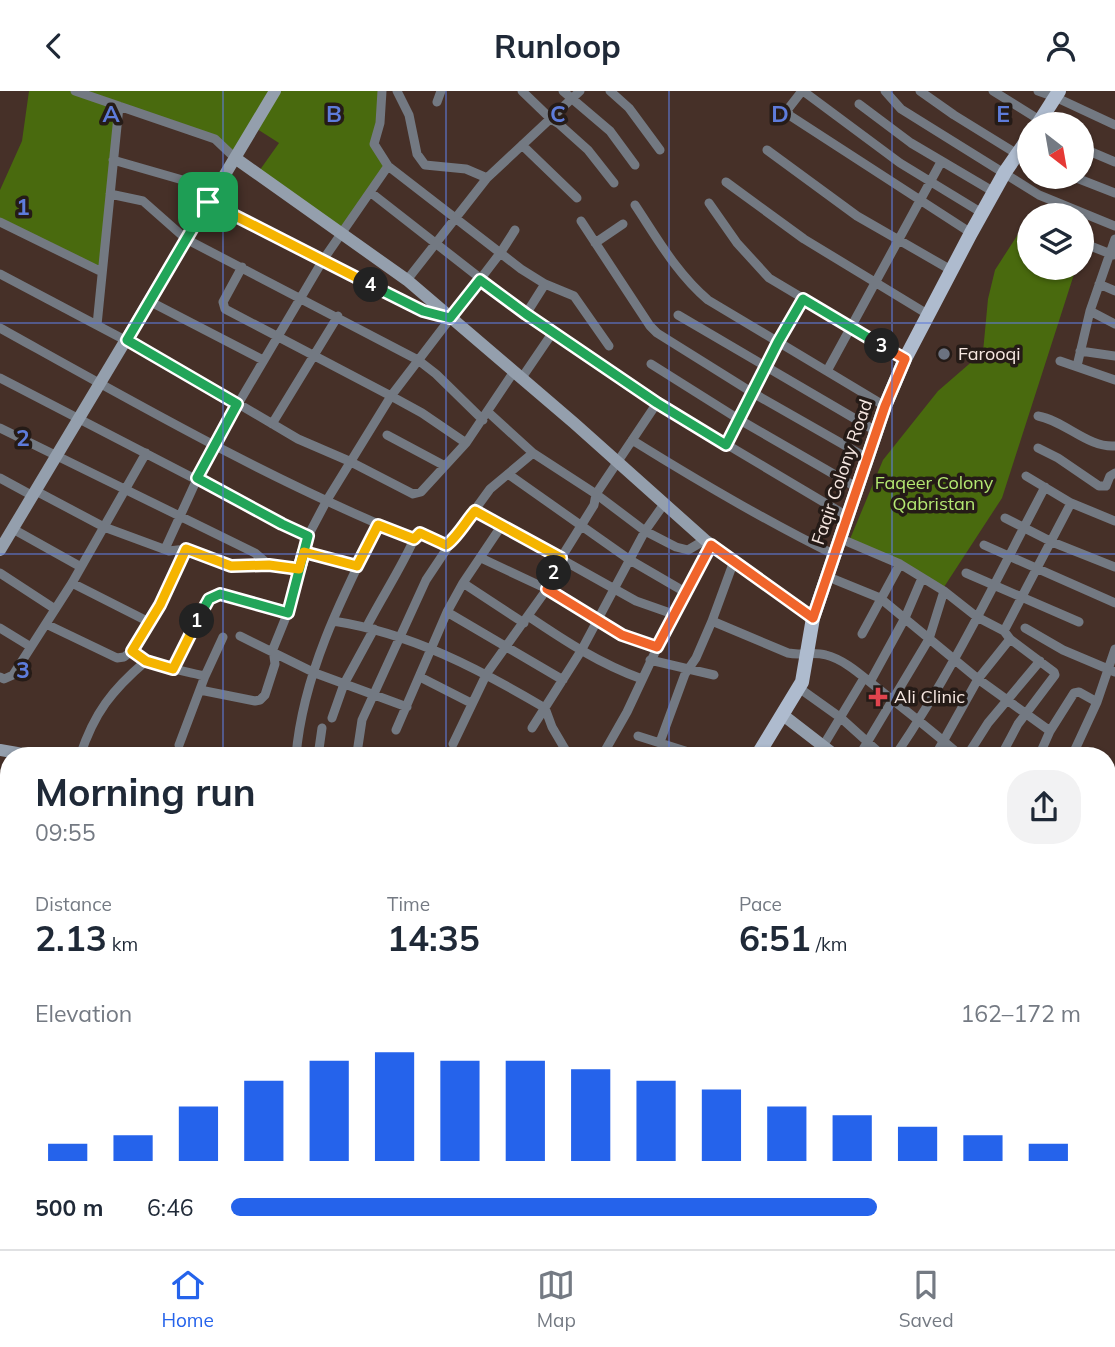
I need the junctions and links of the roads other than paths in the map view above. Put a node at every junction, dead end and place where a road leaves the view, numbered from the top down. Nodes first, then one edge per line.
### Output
1 (75, 91) edge
2 (275, 91) edge
3 (382, 91) edge
4 (397, 91) edge
5 (441, 91) edge
6 (522, 91) edge
7 (563, 91) edge
8 (580, 91) edge
9 (610, 91) edge
10 (802, 91) edge
11 (885, 91) edge
12 (920, 91) edge
13 (993, 91) edge
14 (1038, 91) edge
15 (1057, 94) edge
16 (572, 99) junction
17 (437, 102) dead end
18 (859, 104) dead end
19 (119, 106) junction
20 (1025, 112) edge
21 (1048, 112) edge
22 (551, 120) junction
23 (1115, 125) edge
24 (522, 145) junction
25 (660, 150) dead end
26 (767, 150) dead end
27 (1094, 153) edge
28 (1017, 154) joint
29 (235, 158) junction
30 (113, 160) junction
31 (941, 162) junction
32 (1115, 162) edge
33 (635, 165) dead end
34 (388, 166) junction
35 (1005, 172) junction
36 (486, 178) junction
37 (930, 180) junction
38 (726, 182) dead end
39 (614, 183) dead end
40 (1094, 185) edge
41 (370, 192) junction
42 (994, 192) junction
43 (1115, 193) edge
44 (110, 194) junction
45 (577, 198) dead end
46 (210, 199) junction
47 (919, 200) junction
48 (709, 203) dead end
49 (635, 205) dead end
50 (982, 213) junction
51 (456, 217) junction
52 (581, 221) dead end
53 (0, 222) edge
54 (623, 224) dead end
55 (1115, 226) edge
56 (514, 230) dead end
57 (342, 233) junction
58 (971, 233) junction
59 (186, 239) junction
60 (1115, 239) edge
61 (897, 240) junction
62 (436, 243) junction
63 (595, 243) junction
64 (1094, 248) edge
65 (501, 252) junction
66 (1112, 255) edge
67 (323, 260) junction
68 (242, 267) junction
69 (951, 270) junction
70 (103, 272) junction
71 (0, 274) edge
72 (407, 280) junction
73 (480, 280) junction
74 (545, 284) junction
75 (875, 284) junction
76 (1100, 284) junction
77 (1115, 291) edge
78 (302, 297) junction
79 (803, 299) junction
80 (149, 301) junction
81 (1090, 311) junction
82 (526, 314) junction
83 (678, 314) dead end
84 (929, 315) junction
85 (338, 316) junction
86 (450, 318) junction
87 (1115, 324) edge
88 (97, 325) junction
89 (0, 328) edge
90 (851, 328) junction
91 (553, 332) junction
92 (278, 336) junction
93 (127, 340) junction
94 (778, 342) junction
95 (609, 347) dead end
96 (1080, 351) junction
97 (1115, 356) edge
98 (314, 357) junction
99 (905, 359) junction
100 (264, 360) junction
101 (418, 360) junction
102 (1060, 361) dead end
103 (651, 364) dead end
104 (1077, 366) junction
105 (766, 367) junction
106 (827, 371) junction
107 (517, 376) junction
108 (0, 378) edge
109 (1115, 380) edge
110 (101, 384) junction
111 (753, 393) junction
112 (391, 395) junction
113 (657, 403) junction
114 (237, 404) junction
115 (885, 406) junction
116 (486, 416) junction
117 (1038, 416) dead end
118 (740, 419) junction
119 (79, 420) junction
120 (272, 424) junction
121 (0, 428) edge
122 (876, 431) junction
123 (387, 435) dead end
124 (632, 440) junction
125 (466, 443) junction
126 (215, 445) junction
127 (726, 445) junction
128 (1115, 446) edge
129 (1038, 449) dead end
130 (146, 453) junction
131 (533, 453) junction
132 (56, 458) junction
133 (867, 458) junction
134 (349, 461) junction
135 (617, 463) junction
136 (445, 466) junction
137 (1115, 473) edge
138 (508, 474) junction
139 (1026, 476) dead end
140 (0, 478) edge
141 (197, 478) junction
142 (856, 487) junction
143 (1045, 487) junction
144 (125, 490) junction
145 (34, 494) junction
146 (596, 494) junction
147 (327, 500) junction
148 (1072, 503) junction
149 (664, 504) junction
150 (475, 511) junction
151 (847, 516) junction
152 (178, 517) junction
153 (1005, 518) dead end
154 (1115, 521) edge
155 (582, 524) junction
156 (378, 525) junction
157 (502, 526) junction
158 (104, 527) junction
159 (1024, 528) junction
160 (645, 531) junction
161 (7, 533) edge
162 (308, 536) junction
163 (839, 538) junction
164 (414, 539) junction
165 (1052, 542) junction
166 (708, 543) junction
167 (450, 544) junction
168 (984, 545) dead end
169 (166, 549) junction
170 (186, 549) junction
171 (0, 550) edge
172 (304, 552) junction
173 (833, 554) junction
174 (1007, 556) junction
175 (481, 558) junction
176 (561, 558) junction
177 (630, 560) junction
178 (734, 561) junction
179 (900, 564) junction
180 (269, 565) junction
181 (357, 566) junction
182 (81, 567) junction
183 (1115, 567) edge
184 (1038, 568) junction
185 (299, 569) junction
186 (0, 573) edge
187 (967, 573) dead end
188 (826, 576) junction
189 (922, 578) junction
190 (72, 583) junction
191 (463, 583) junction
192 (993, 584) junction
193 (616, 588) junction
194 (547, 589) junction
195 (944, 591) junction
196 (685, 592) junction
197 (1022, 597) junction
198 (880, 598) junction
199 (1115, 603) edge
200 (55, 609) junction
201 (447, 612) junction
202 (288, 613) junction
203 (673, 614) junction
204 (977, 617) junction
205 (813, 618) junction
206 (905, 618) junction
207 (526, 619) junction
208 (599, 620) junction
209 (333, 621) junction
210 (712, 621) junction
211 (1079, 621) dead end
212 (149, 622) junction
213 (46, 624) junction
214 (370, 627) junction
215 (0, 628) edge
216 (1025, 628) dead end
217 (1004, 631) junction
218 (862, 635) dead end
219 (240, 636) dead end
220 (223, 637) dead end
221 (402, 637) junction
222 (929, 639) junction
223 (1010, 639) junction
224 (506, 646) junction
225 (31, 647) junction
226 (657, 647) junction
227 (430, 648) junction
228 (1115, 649) edge
229 (132, 651) junction
230 (581, 651) junction
231 (807, 652) junction
232 (273, 653) junction
233 (650, 660) junction
234 (954, 660) junction
235 (146, 661) junction
236 (1040, 661) junction
237 (173, 669) junction
238 (689, 671) junction
239 (1112, 671) edge
240 (315, 673) junction
241 (486, 673) junction
242 (714, 675) dead end
243 (205, 676) junction
244 (0, 677) edge
245 (420, 677) junction
246 (642, 679) junction
247 (978, 679) junction
248 (563, 680) junction
249 (867, 680) junction
250 (344, 684) junction
251 (799, 688) junction
252 (200, 689) junction
253 (373, 696) junction
254 (892, 699) junction
255 (1006, 700) junction
256 (1097, 702) junction
257 (471, 703) junction
258 (407, 707) junction
259 (545, 708) junction
260 (1025, 714) junction
261 (783, 715) junction
262 (332, 718) dead end
263 (841, 718) junction
264 (920, 720) junction
265 (322, 728) dead end
266 (532, 728) dead end
267 (396, 730) dead end
268 (1050, 731) junction
269 (638, 736) dead end
270 (867, 741) junction
271 (660, 742) junction
272 (945, 742) junction
273 (453, 744) dead end
274 (179, 745) dead end
275 (83, 747) edge
276 (297, 747) edge
277 (319, 747) edge
278 (358, 747) edge
279 (564, 747) edge
280 (607, 747) edge
281 (675, 747) edge
282 (763, 747) edge
283 (816, 747) edge
284 (823, 747) edge
285 (864, 747) edge
286 (873, 747) edge
287 (901, 747) edge
288 (942, 747) edge
289 (951, 747) edge
290 (973, 747) edge
291 (1006, 747) edge
292 (1043, 747) edge
293 (1076, 747) edge

1 - 19 street
2 - 29 main road
3 - 34 street
4 - 36 street
5 - 17 street
6 - 22 street
7 - 16 street
8 - 16 street
9 - 25 street
10 - 37 street
10 - 47 street
11 - 35 street
12 - 28 street
13 - 20 street
14 - 15 street
15 - 21 main road
15 - 23 street
16 - 22 street
16 - 33 street
18 - 31 street
19 - 29 street
19 - 30 street
22 - 24 street
22 - 39 street
24 - 36 street
24 - 45 street
26 - 61 street
27 - 32 street
28 - 35 main road, Faqir Colony Road
29 - 46 main road
29 - 57 main road
30 - 44 street
30 - 46 street
31 - 37 street
31 - 42 street
34 - 41 street
34 - 51 street
35 - 42 main road, Faqir Colony Road
35 - 55 street
36 - 51 street
37 - 47 street
37 - 50 street
38 - 75 street
40 - 43 street
41 - 57 street
41 - 62 street
42 - 50 main road, Faqir Colony Road
44 - 59 street
44 - 70 street
46 - 59 main road
46 - 67 street
47 - 58 street
47 - 61 street
48 - 79 street
49 - 94 street
50 - 58 main road, Faqir Colony Road
51 - 62 street
51 - 65 street
52 - 63 street
53 - 70 street
54 - 63 street
56 - 65 street
57 - 67 street
57 - 72 main road
58 - 69 main road, Faqir Colony Road
59 - 68 street
59 - 80 main road
60 - 66 street
61 - 69 street
61 - 75 street
62 - 72 street
62 - 73 street
63 - 111 street
64 - 66 street
65 - 73 street
65 - 74 street
66 - 76 street
67 - 78 street
67 - 86 street
68 - 78 street
68 - 92 street
69 - 84 main road, Faqir Colony Road
70 - 88 street
71 - 88 street
72 - 86 main road
73 - 82 street
73 - 86 street
74 - 82 street
74 - 95 street
75 - 84 street
75 - 90 street
76 - 77 street
76 - 81 street
78 - 85 street
78 - 92 street
79 - 90 street
79 - 94 street
80 - 93 main road
80 - 100 street
81 - 87 street
81 - 96 street
82 - 91 street
83 - 105 street
84 - 99 main road, Faqir Colony Road
85 - 98 street
85 - 101 street
86 - 101 street
86 - 107 main road
88 - 93 street
89 - 110 street
90 - 99 street
90 - 106 street
91 - 107 street
91 - 113 street
92 - 98 street
92 - 100 street
93 - 110 main road
93 - 114 street
94 - 105 street
94 - 106 street
96 - 97 street
96 - 104 street
98 - 112 street
98 - 120 street
99 - 115 main road, Faqir Colony Road
100 - 114 street
101 - 112 street
101 - 116 street
102 - 104 street
103 - 118 street
104 - 109 street
105 - 111 street
105 - 122 street
106 - 115 street
107 - 116 street
107 - 135 main road
108 - 119 street
110 - 119 main road
110 - 126 street
111 - 118 street
111 - 133 street
112 - 125 street
112 - 134 street
113 - 124 street
113 - 127 street
114 - 120 street
114 - 126 street
115 - 122 main road, Faqir Colony Road
116 - 125 street
116 - 131 street
117 - 128 street
118 - 127 street
118 - 142 street
119 - 130 street
119 - 132 main road
120 - 134 street
121 - 132 street
122 - 133 main road, Faqir Colony Road
123 - 136 street
124 - 135 street
124 - 173 street
125 - 136 street
126 - 141 street
126 - 147 street
127 - 151 street
129 - 137 street
130 - 141 street
130 - 144 street
131 - 138 street
131 - 146 street
132 - 144 street
132 - 145 main road
133 - 142 main road, Faqir Colony Road
134 - 136 street
134 - 147 street
135 - 146 street
135 - 149 main road
138 - 150 street
138 - 155 street
139 - 143 street
140 - 145 street
141 - 152 street
141 - 162 street
142 - 151 main road, Faqir Colony Road
143 - 148 street
143 - 159 street
144 - 152 street
144 - 158 street
145 - 158 street
145 - 161 main road
146 - 155 street
146 - 160 street
147 - 156 street
147 - 162 street
148 - 154 street
148 - 165 street
149 - 160 street
149 - 166 main road
150 - 157 street
150 - 167 street
151 - 163 main road, Faqir Colony Road
152 - 169 street
152 - 180 street
153 - 159 street
155 - 176 street
155 - 177 street
156 - 164 street
156 - 181 street
157 - 175 street
157 - 176 street
158 - 169 street
158 - 182 street
159 - 165 street
159 - 174 street
160 - 166 street
160 - 177 street
161 - 171 main road
161 - 182 street
162 - 172 street
163 - 173 main road, Faqir Colony Road
163 - 179 street
164 - 167 street
164 - 214 street
165 - 183 street
165 - 184 street
166 - 178 main road
166 - 196 street
167 - 221 street
168 - 174 street
169 - 170 street
170 - 180 street
170 - 212 street
172 - 181 street
172 - 185 street
173 - 188 main road, Faqir Colony Road
174 - 184 street
174 - 192 street
175 - 191 street
175 - 194 street
176 - 193 street
176 - 194 street
177 - 193 street
177 - 196 street
178 - 205 main road
178 - 210 street
179 - 189 street
179 - 198 street
180 - 185 street
181 - 209 street
182 - 190 street
184 - 197 street
184 - 199 street
185 - 202 street
186 - 200 street
187 - 192 street
188 - 198 street
188 - 205 main road, Faqir Colony Road
189 - 195 street
189 - 206 street
190 - 200 street
190 - 212 street
191 - 201 street
191 - 207 street
192 - 197 street
192 - 204 street
193 - 203 street
193 - 208 street
194 - 207 street
194 - 208 street
195 - 204 street
195 - 222 street
196 - 203 street
197 - 211 street
197 - 217 street
198 - 206 street
198 - 218 street
200 - 213 street
201 - 224 street
201 - 227 street
202 - 232 street
202 - 237 street
203 - 226 street
204 - 217 street
204 - 234 street
205 - 231 main road, Faqir Colony Road
206 - 222 street
206 - 249 street
207 - 224 street
207 - 230 street
208 - 226 street
208 - 230 street
209 - 214 street
209 - 240 street
210 - 231 street
210 - 238 street
212 - 229 street
213 - 225 street
213 - 229 street
214 - 221 street
214 - 250 street
215 - 225 street
216 - 239 street
217 - 223 street
219 - 232 street
220 - 243 street
221 - 227 street
221 - 253 street
222 - 234 street
222 - 254 street
223 - 236 street
223 - 247 street
224 - 241 street
224 - 248 street
225 - 244 street
226 - 233 street
227 - 241 street
227 - 245 street
228 - 239 street
229 - 235 street
230 - 246 street
230 - 248 street
231 - 249 street
231 - 251 main road, Faqir Colony Road
232 - 240 street
232 - 252 street
233 - 238 street
233 - 246 street
234 - 247 street
234 - 264 street
235 - 237 street
235 - 275 street
236 - 255 street
236 - 260 street
237 - 243 street
238 - 242 street
238 - 271 street
239 - 256 street
240 - 250 street
240 - 276 street
241 - 257 street
241 - 259 street
243 - 252 street
245 - 257 street
245 - 258 street
246 - 280 street
247 - 255 street
247 - 272 street
248 - 259 street
249 - 254 street
249 - 263 street
250 - 253 street
250 - 262 street
251 - 261 main road, Faqir Colony Road
251 - 263 street
252 - 274 street
253 - 258 street
253 - 278 street
254 - 264 street
254 - 270 street
255 - 260 street
255 - 290 street
256 - 268 street
256 - 293 street
257 - 273 street
258 - 267 street
259 - 266 street
259 - 279 street
260 - 268 street
260 - 291 street
261 - 282 main road, Faqir Colony Road
261 - 283 main road
263 - 270 street
263 - 284 street
264 - 272 street
264 - 287 street
265 - 277 street
268 - 292 street
269 - 271 street
270 - 285 street
270 - 286 street
271 - 281 street
272 - 288 street
272 - 289 street

